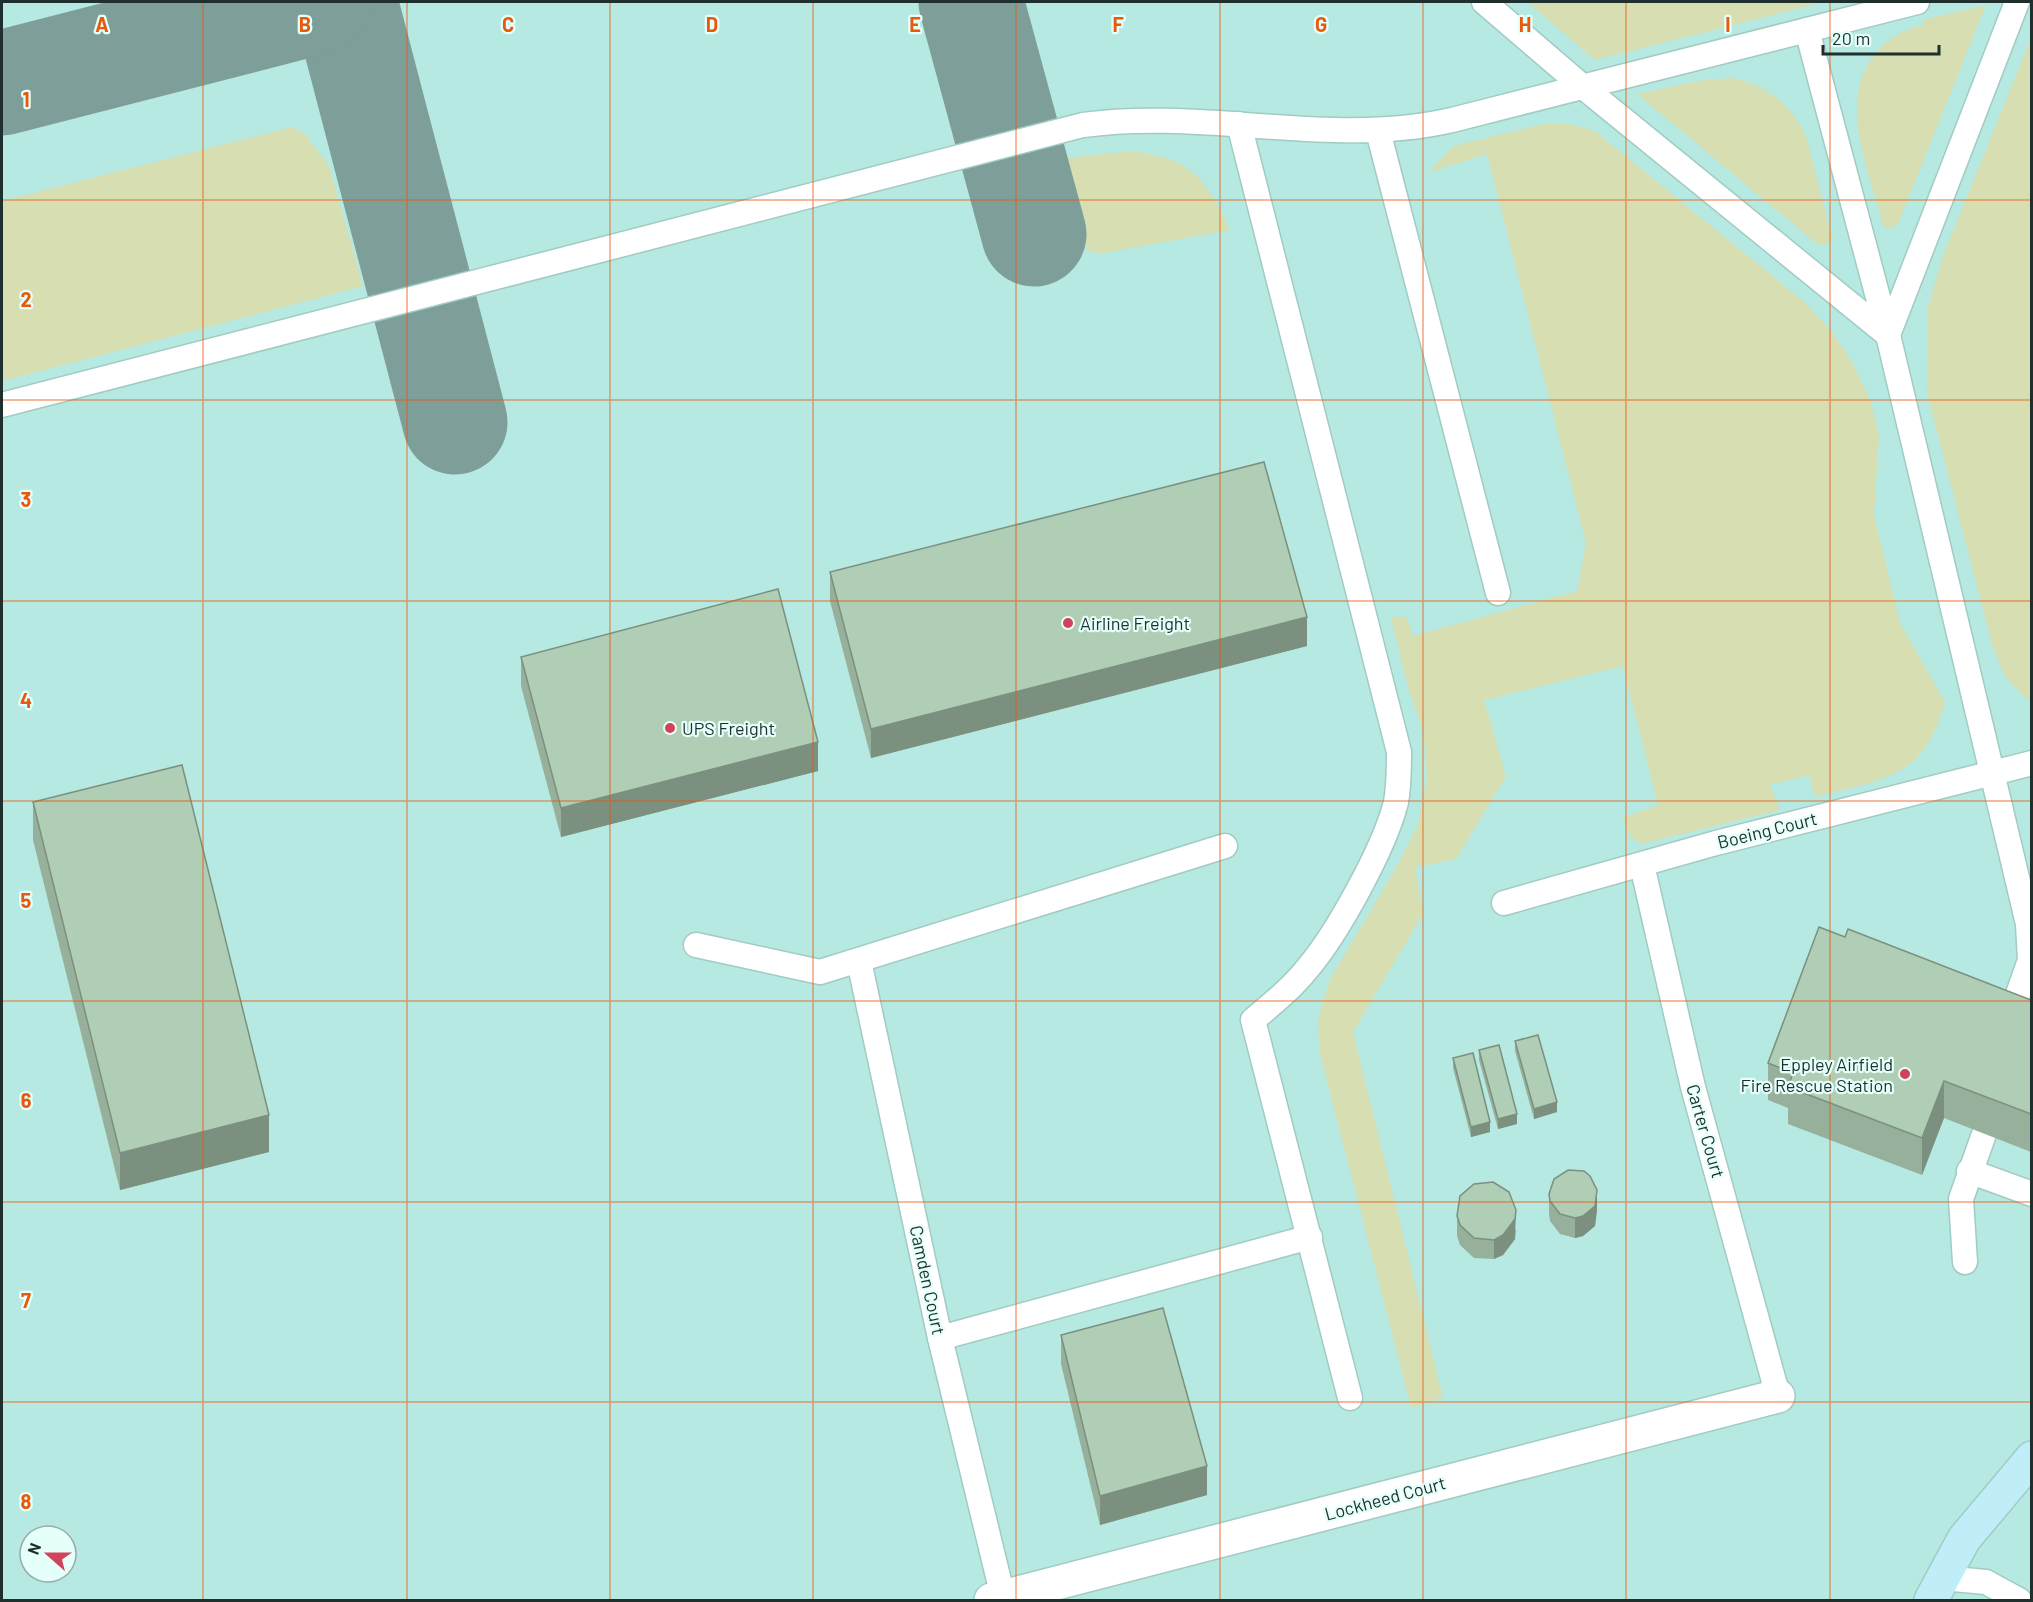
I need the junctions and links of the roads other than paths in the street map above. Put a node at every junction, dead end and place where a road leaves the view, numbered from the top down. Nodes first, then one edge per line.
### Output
1 (1484, 2) edge
2 (1917, 2) edge
3 (2018, 2) edge
4 (1807, 30) junction
5 (1582, 86) junction
6 (1239, 123) junction
7 (1378, 131) junction
8 (1888, 335) junction
9 (2, 405) edge
10 (1498, 593) dead end
11 (2031, 764) edge
12 (1993, 773) junction
13 (1225, 846) dead end
14 (1642, 865) junction
15 (1504, 903) dead end
16 (696, 945) dead end
17 (859, 961) junction
18 (2030, 970) edge
19 (2006, 1027) edge
20 (1984, 1134) dead end
21 (1969, 1171) junction
22 (2031, 1194) edge
23 (1310, 1237) junction
24 (1965, 1262) dead end
25 (940, 1338) junction
26 (1778, 1396) joint
27 (1350, 1398) dead end
28 (2031, 1458) edge
29 (1936, 1589) edge
30 (998, 1599) edge
31 (2019, 1600) edge

1 - 5 lane
2 - 4 lane
3 - 8 lane
4 - 5 lane
4 - 8 lane
5 - 7 lane
5 - 8 lane
6 - 7 lane
6 - 9 lane
6 - 23 lane
7 - 10 lane
8 - 12 lane
11 - 12 lane, Boeing Court
12 - 14 lane, Boeing Court
12 - 18 lane
13 - 17 lane
14 - 15 lane, Boeing Court
14 - 26 lane, Carter Court
16 - 17 lane
17 - 25 lane, Camden Court
18 - 19 lane
20 - 21 lane
21 - 22 lane
21 - 24 lane
23 - 25 lane
23 - 27 lane
25 - 30 lane, Camden Court
26 - 30 street, Lockheed Court
28 - 29 main road
29 - 31 lane

